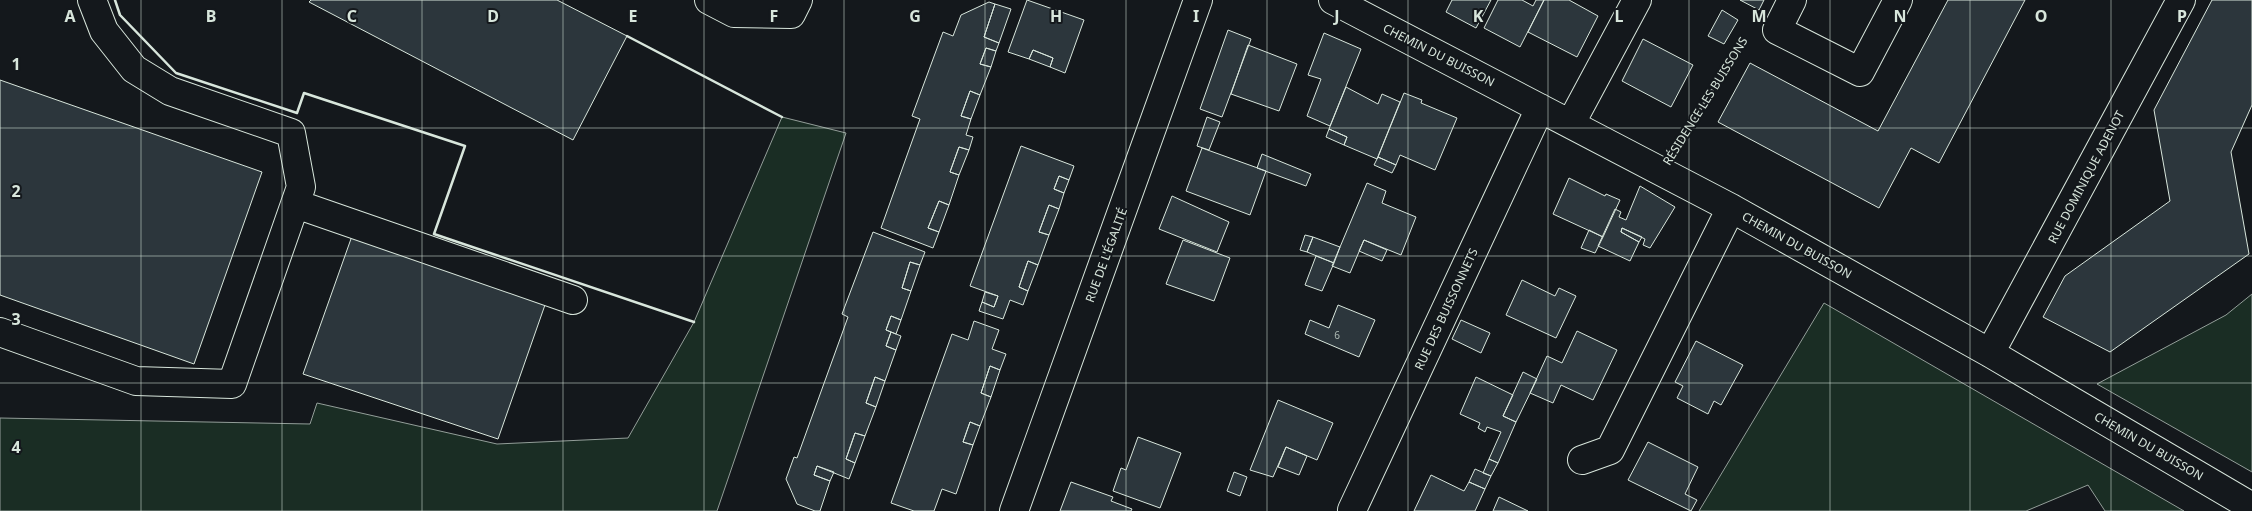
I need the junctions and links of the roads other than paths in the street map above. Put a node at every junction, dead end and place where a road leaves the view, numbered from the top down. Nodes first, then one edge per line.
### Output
1 (92, 0) edge
2 (709, 0) edge
3 (798, 0) edge
4 (1198, 0) edge
5 (1333, 0) edge
6 (1637, 0) edge
7 (1792, 0) edge
8 (1898, 0) edge
9 (2181, 0) edge
10 (1375, 10) edge
11 (1540, 108) junction
12 (1571, 123) junction
13 (296, 204) junction
14 (1731, 208) junction
15 (573, 300) dead end
16 (0, 332) edge
17 (1990, 353) junction
18 (1582, 460) dead end
19 (2252, 507) edge
20 (1352, 510) edge
21 (1014, 511) edge

1 - 13 street
2 - 3 street
4 - 21 street, RUE DE L'ÉGALITÉ
5 - 10 street, CHEMIN DU BUISSON
6 - 12 street
7 - 8 street
9 - 17 street, RUE DOMINIQUE ADENOT
10 - 11 street, CHEMIN DU BUISSON
11 - 12 street, CHEMIN DU BUISSON
11 - 20 street, RUE DES BUISSONNETS
12 - 14 street, CHEMIN DU BUISSON
13 - 15 street
13 - 16 street
14 - 17 street, CHEMIN DU BUISSON
14 - 18 street
17 - 19 street, CHEMIN DU BUISSON

